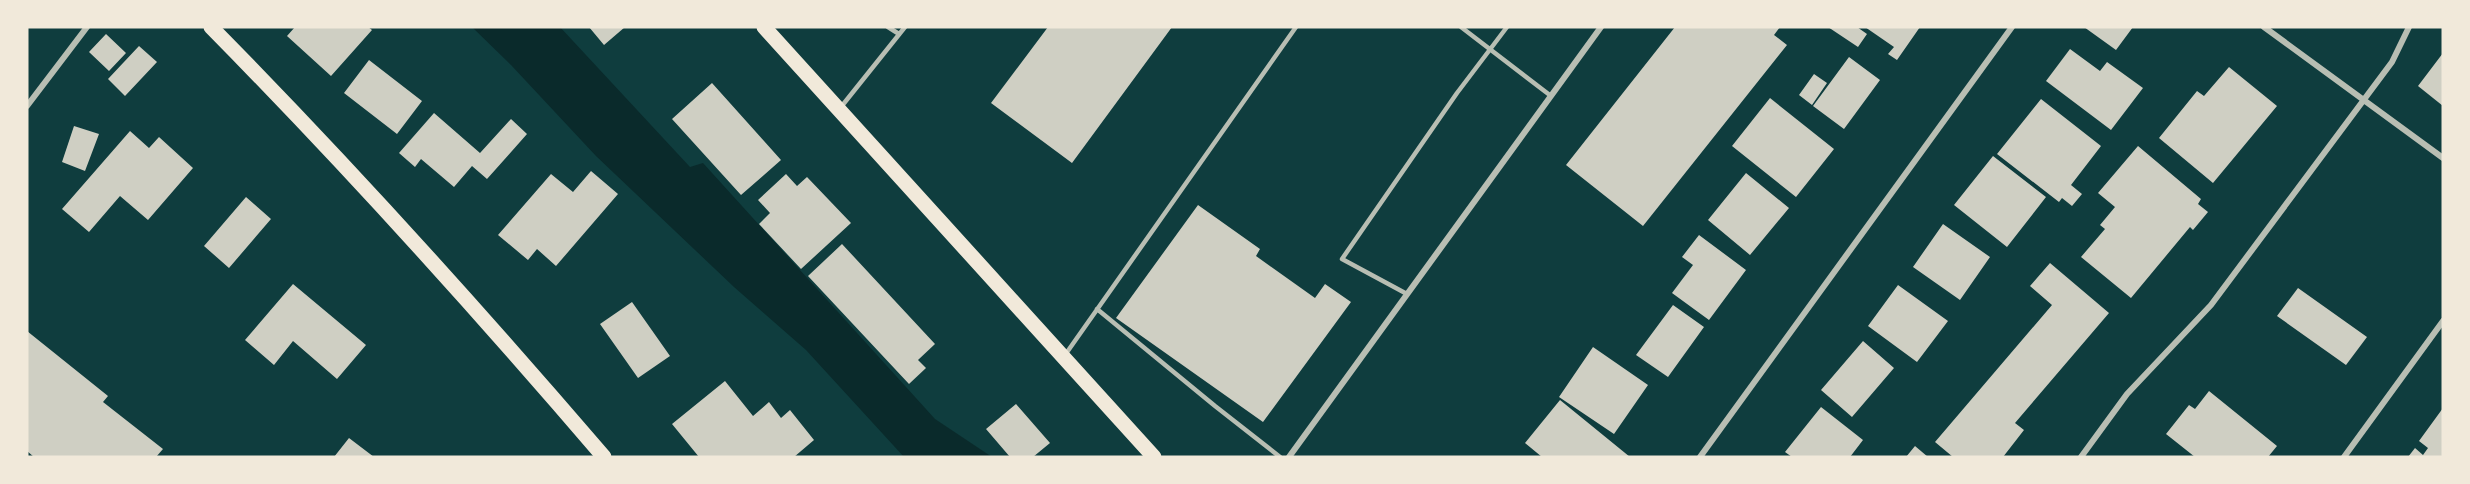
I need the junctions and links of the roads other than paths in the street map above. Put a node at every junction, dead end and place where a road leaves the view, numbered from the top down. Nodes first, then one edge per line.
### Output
1 (87, 27) edge
2 (211, 27) edge
3 (764, 27) edge
4 (888, 27) edge
5 (904, 27) edge
6 (1296, 27) edge
7 (1461, 27) edge
8 (1507, 27) edge
9 (1601, 27) edge
10 (2012, 27) edge
11 (2264, 27) edge
12 (2409, 27) edge
13 (899, 34) junction
14 (1490, 49) junction
15 (1551, 96) junction
16 (2364, 100) junction
17 (27, 106) edge
18 (839, 110) junction
19 (2443, 158) edge
20 (1407, 294) junction
21 (1097, 309) junction
22 (2443, 321) edge
23 (1064, 357) junction
24 (604, 457) edge
25 (1154, 457) edge
26 (1280, 457) edge
27 (1288, 457) edge
28 (1700, 457) edge
29 (2081, 457) edge
30 (2344, 457) edge

1 - 17 street
2 - 24 main road
3 - 18 main road
4 - 13 lane
5 - 13 lane
6 - 21 lane
7 - 14 lane
8 - 14 lane
9 - 15 street
10 - 28 street
11 - 16 street
12 - 16 street
13 - 18 lane
14 - 15 lane
14 - 20 lane
15 - 20 street
16 - 19 street
16 - 29 street
18 - 23 main road
20 - 27 street
21 - 23 lane
21 - 26 lane
22 - 30 street
23 - 25 main road

